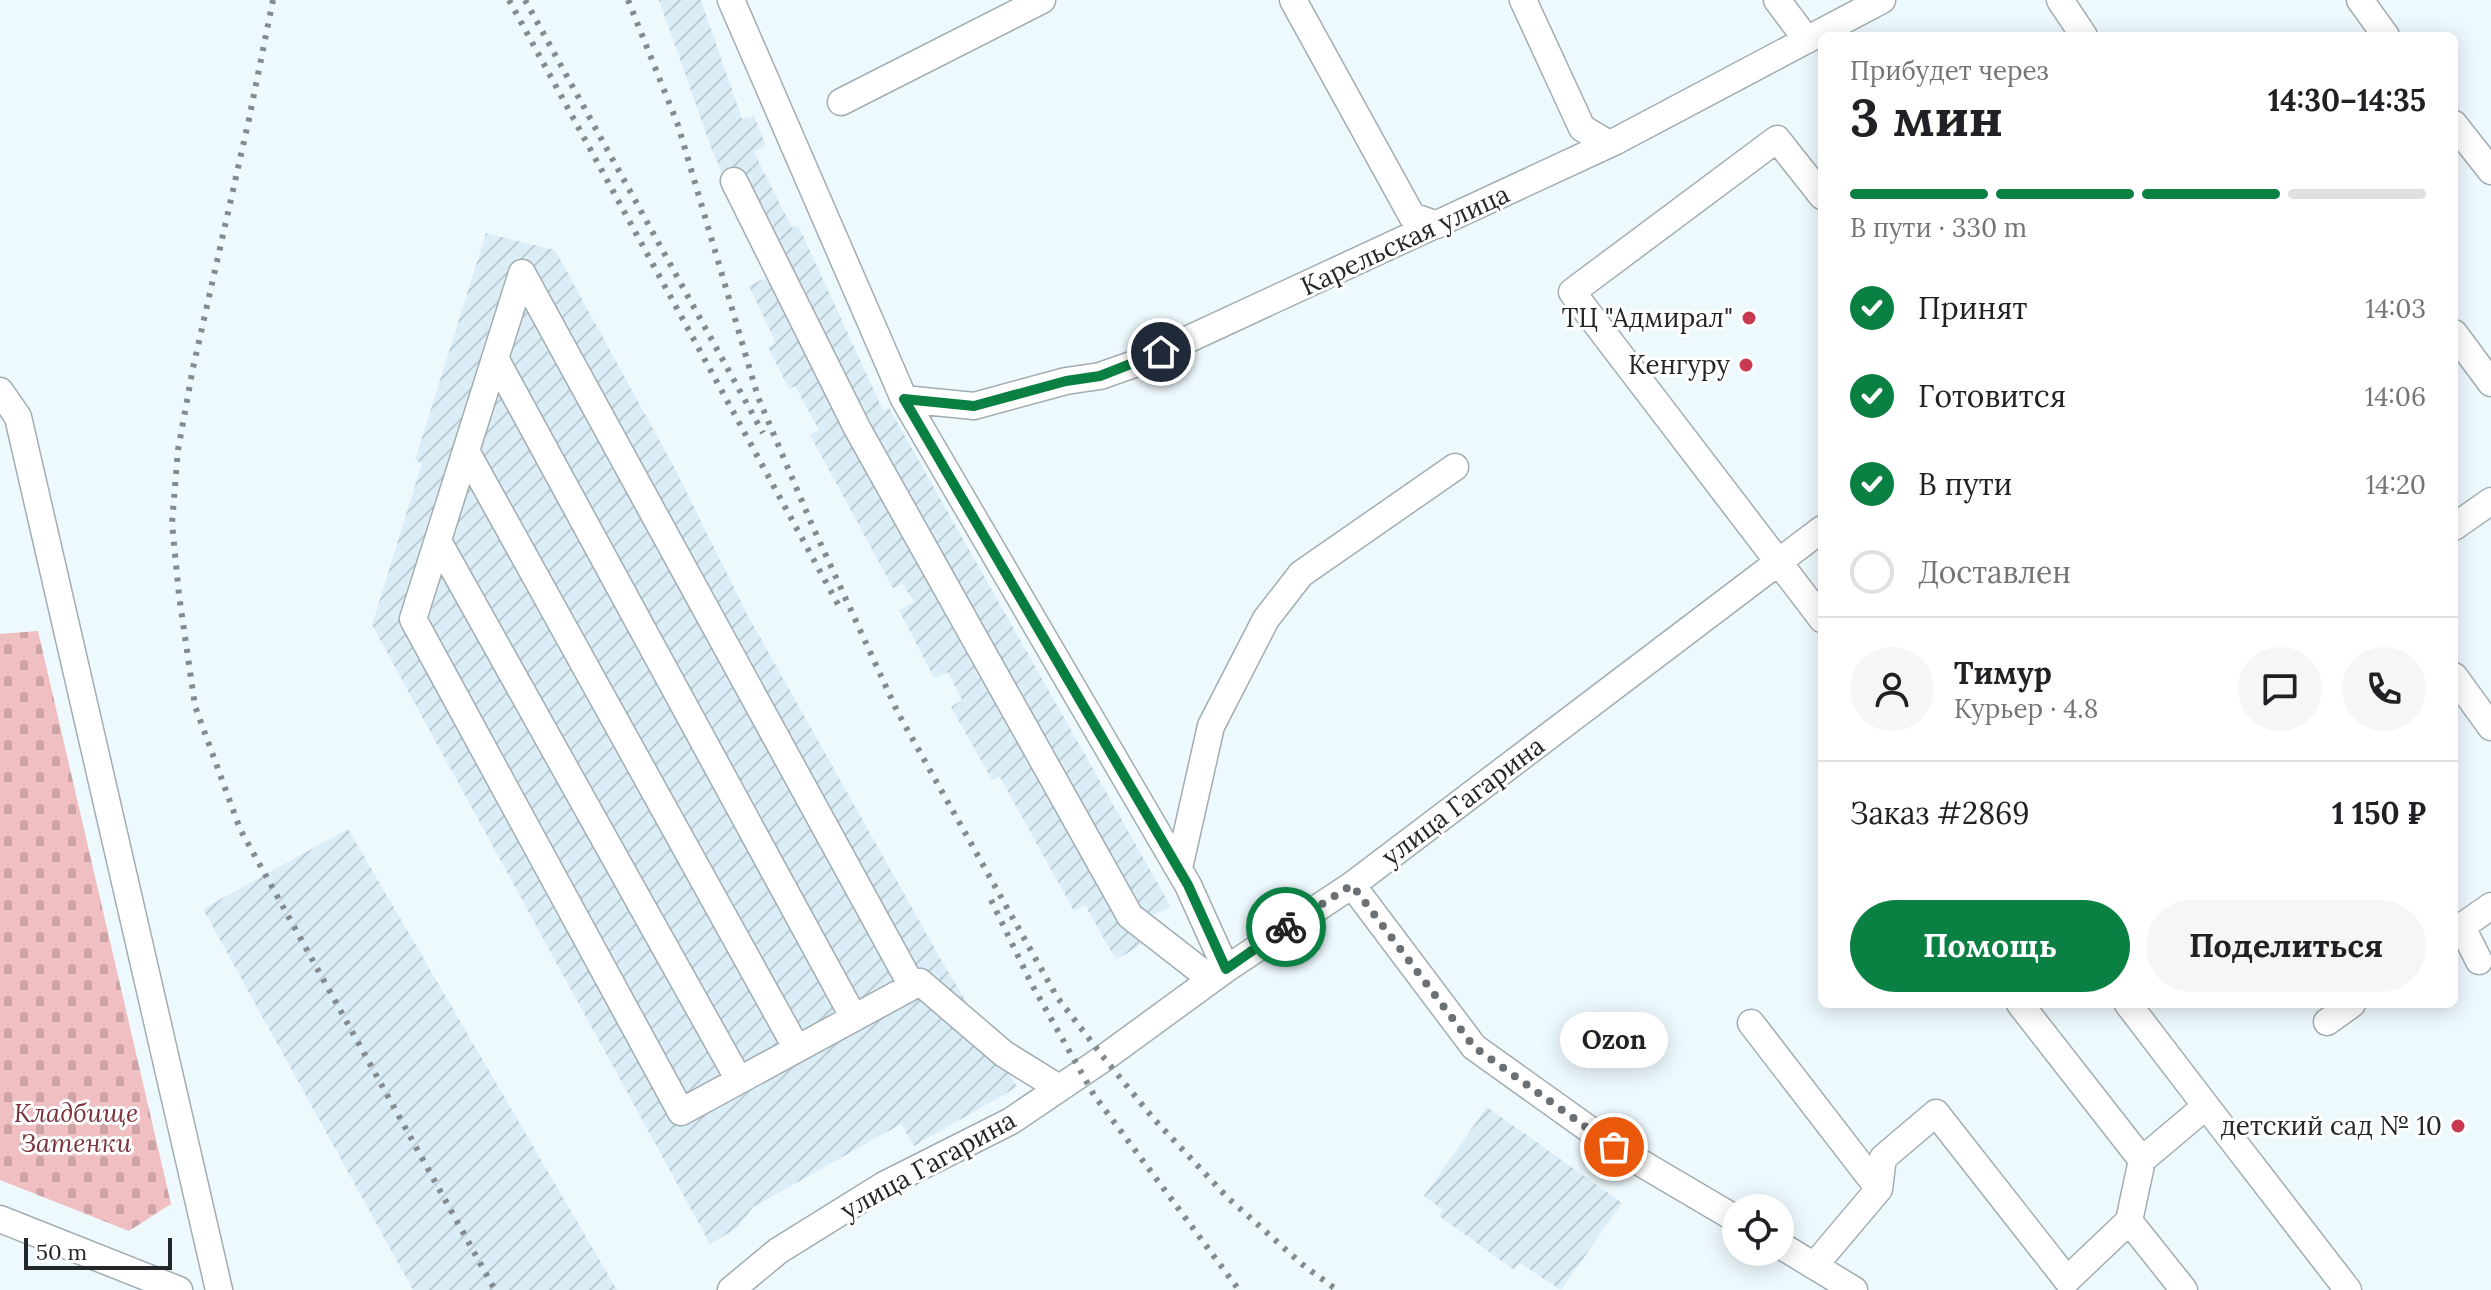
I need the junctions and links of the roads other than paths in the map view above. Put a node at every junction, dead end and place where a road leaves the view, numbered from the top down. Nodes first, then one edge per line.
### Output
1 (731, 0) edge
2 (1042, 0) edge
3 (1293, 0) edge
4 (1523, 0) edge
5 (1777, 0) edge
6 (1882, 0) edge
7 (2060, 0) edge
8 (2360, 0) edge
9 (1822, 32) edge
10 (2081, 32) edge
11 (2383, 32) edge
12 (1818, 34) edge
13 (1807, 40) junction
14 (841, 102) dead end
15 (2458, 129) edge
16 (1609, 144) junction
17 (2491, 171) edge
18 (734, 181) dead end
19 (1818, 191) edge
20 (1437, 225) junction
21 (2458, 338) edge
22 (495, 358) junction
23 (2491, 383) edge
24 (0, 391) edge
25 (904, 399) junction
26 (466, 451) junction
27 (1455, 467) dead end
28 (2491, 501) edge
29 (2458, 524) edge
30 (1818, 532) edge
31 (438, 541) junction
32 (1778, 562) junction
33 (1818, 614) edge
34 (2458, 682) edge
35 (2491, 727) edge
36 (1179, 868) junction
37 (1352, 885) junction
38 (2491, 906) edge
39 (2458, 929) edge
40 (2479, 961) dead end
41 (1218, 974) junction
42 (912, 986) junction
43 (2023, 1008) edge
44 (2131, 1008) edge
45 (2346, 1008) edge
46 (854, 1018) junction
47 (2327, 1022) dead end
48 (1751, 1023) dead end
49 (797, 1049) junction
50 (739, 1080) junction
51 (1059, 1088) junction
52 (2206, 1106) junction
53 (2142, 1160) junction
54 (1879, 1189) junction
55 (1722, 1211) edge
56 (0, 1219) edge
57 (2129, 1221) junction
58 (1794, 1254) edge
59 (1814, 1266) junction
60 (179, 1290) edge
61 (219, 1290) edge
62 (731, 1290) edge
63 (1854, 1290) edge
64 (2184, 1290) edge
65 (2348, 1290) edge

1 - 25 street
2 - 14 street
3 - 20 street
4 - 16 street
5 - 13 street
6 - 9 street, Карельская улица
7 - 10 street
8 - 11 street
12 - 13 street, Карельская улица
13 - 16 street, Карельская улица
15 - 17 street
16 - 20 street, Карельская улица
18 - 41 street
19 - 32 street
20 - 25 street, Карельская улица
21 - 23 street
22 - 26 street
22 - 42 street
22 - 46 street
24 - 61 street
25 - 36 street
26 - 31 street
26 - 49 street
27 - 36 street
28 - 29 street
30 - 32 street, улица Гагарина
31 - 50 street
31 - 50 street
32 - 33 street
32 - 37 street, улица Гагарина
34 - 35 street
36 - 41 street
37 - 41 street, улица Гагарина
37 - 55 street
38 - 39 street
39 - 40 street
41 - 51 street, улица Гагарина
42 - 46 street
42 - 51 street
43 - 53 street
44 - 52 street
45 - 47 street
46 - 49 street
48 - 54 street
49 - 50 street
51 - 62 street, улица Гагарина
52 - 53 street
52 - 65 street
53 - 57 street
54 - 57 street
54 - 59 street
56 - 60 street
57 - 64 street
58 - 59 street
59 - 63 street

